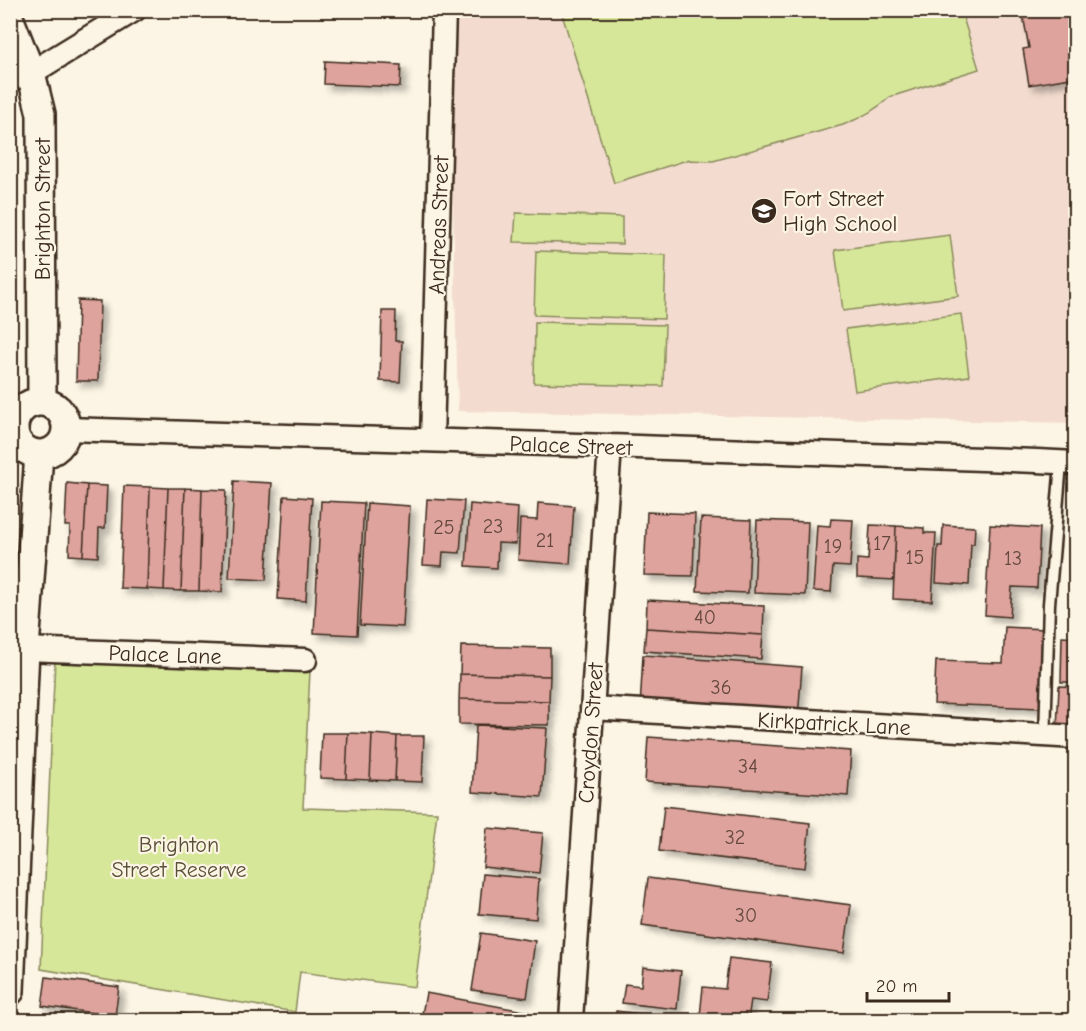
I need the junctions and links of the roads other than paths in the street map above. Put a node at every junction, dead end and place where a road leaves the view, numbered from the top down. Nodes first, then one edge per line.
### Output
1 (134, 10) edge
2 (444, 10) edge
3 (10, 20) edge
4 (21, 76) edge
5 (42, 402) junction
6 (12, 427) edge
7 (66, 429) junction
8 (432, 440) junction
9 (610, 446) junction
10 (39, 454) junction
11 (1068, 463) edge
12 (25, 649) junction
13 (305, 660) dead end
14 (592, 708) junction
15 (1046, 736) junction
16 (1076, 737) edge
17 (10, 991) edge
18 (571, 1020) edge

1 - 4 street
2 - 8 street, Andreas Street
3 - 4 street, Brighton Street
4 - 5 street, Brighton Street
5 - 6 street
5 - 7 street
6 - 10 street
7 - 8 street, Palace Street
7 - 10 street
8 - 9 street, Palace Street
9 - 11 street, Palace Street
9 - 14 street, Croydon Street
10 - 12 street
11 - 15 lane
12 - 13 street, Palace Lane
12 - 17 street
14 - 15 street, Kirkpatrick Lane
14 - 18 street, Croydon Street
15 - 16 street, Kirkpatrick Lane

